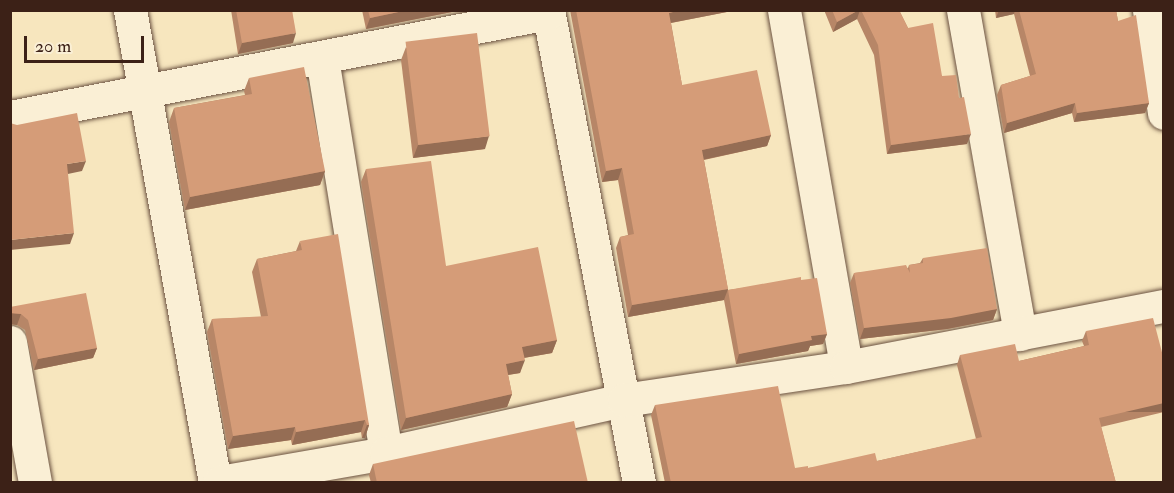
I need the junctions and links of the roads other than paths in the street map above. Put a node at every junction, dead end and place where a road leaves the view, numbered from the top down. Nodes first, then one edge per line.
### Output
1 (130, 10) edge
2 (784, 10) edge
3 (963, 10) edge
4 (1149, 10) edge
5 (548, 12) edge
6 (322, 58) junction
7 (144, 92) junction
8 (1164, 113) edge
9 (10, 117) edge
10 (1164, 306) edge
11 (1020, 334) junction
12 (10, 342) edge
13 (846, 367) junction
14 (624, 400) junction
15 (386, 453) junction
16 (35, 483) edge
17 (216, 483) edge
18 (220, 483) edge
19 (639, 483) edge

1 - 7 street
2 - 13 street
3 - 11 street
4 - 8 street
5 - 6 street
5 - 14 street
6 - 7 street
6 - 15 street
7 - 9 street
7 - 17 street
10 - 11 street
11 - 13 street
12 - 16 street
13 - 14 street
14 - 15 street
14 - 19 street
15 - 18 street

